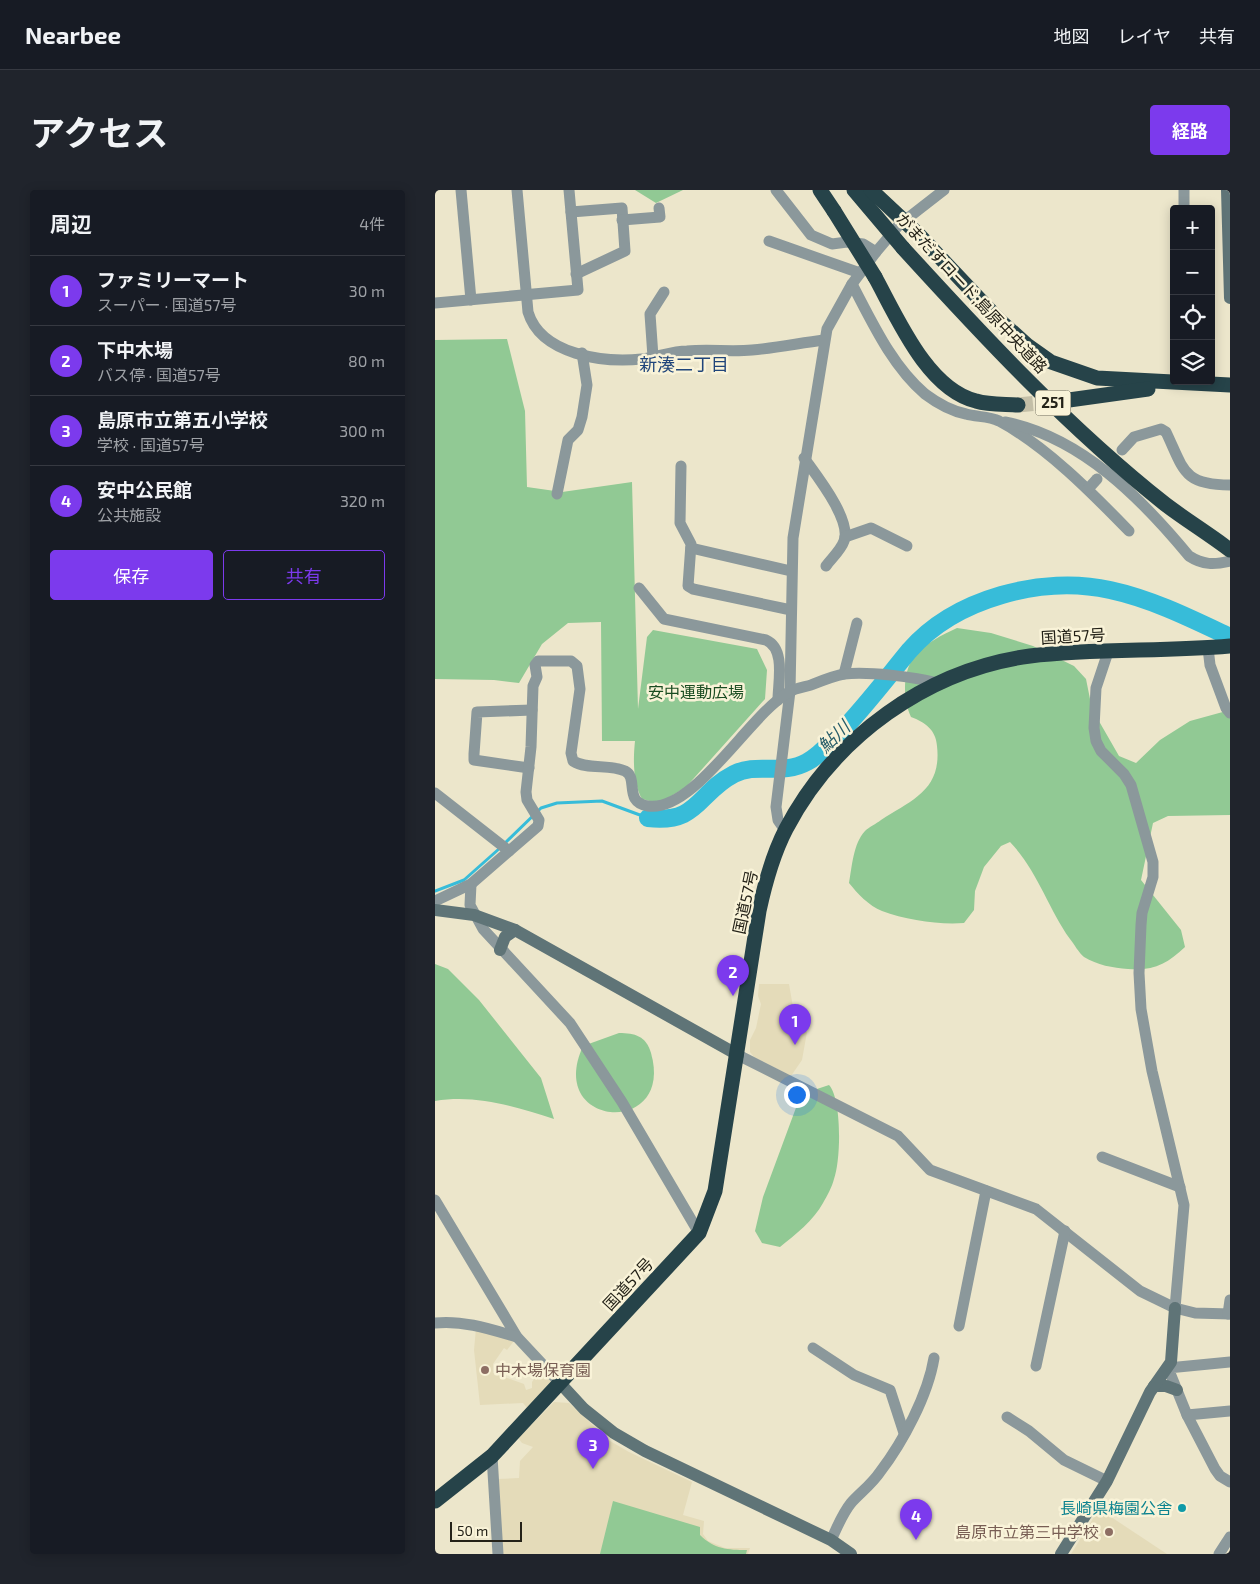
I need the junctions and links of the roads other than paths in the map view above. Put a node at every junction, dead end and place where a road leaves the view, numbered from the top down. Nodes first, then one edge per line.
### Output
1 (461, 190) edge
2 (517, 190) edge
3 (569, 190) edge
4 (776, 190) edge
5 (820, 190) edge
6 (853, 190) edge
7 (871, 190) edge
8 (943, 190) edge
9 (1184, 190) edge
10 (1227, 190) edge
11 (1183, 205) edge
12 (659, 208) dead end
13 (571, 212) junction
14 (623, 220) junction
15 (899, 226) junction
16 (769, 240) dead end
17 (876, 252) junction
18 (860, 273) junction
19 (576, 274) junction
20 (852, 284) junction
21 (664, 292) dead end
22 (525, 294) junction
23 (1230, 298) edge
24 (471, 300) junction
25 (435, 303) edge
26 (824, 340) junction
27 (582, 353) junction
28 (653, 356) junction
29 (1170, 382) edge
30 (1215, 384) edge
31 (1199, 385) edge
32 (1230, 385) edge
33 (1069, 400) tunnel mouth
34 (1018, 405) tunnel mouth
35 (997, 420) junction
36 (1122, 450) dead end
37 (805, 458) junction
38 (681, 466) dead end
39 (1097, 479) dead end
40 (1230, 485) edge
41 (1088, 489) junction
42 (557, 494) dead end
43 (1129, 532) dead end
44 (845, 537) junction
45 (907, 546) dead end
46 (1224, 546) edge
47 (691, 548) junction
48 (1230, 561) edge
49 (825, 566) dead end
50 (791, 571) junction
51 (639, 588) dead end
52 (791, 610) junction
53 (857, 623) dead end
54 (1230, 646) edge
55 (1207, 648) junction
56 (1108, 652) junction
57 (844, 674) junction
58 (938, 683) junction
59 (790, 691) junction
60 (778, 700) junction
61 (532, 710) junction
62 (1230, 713) edge
63 (529, 768) junction
64 (435, 793) edge
65 (785, 830) junction
66 (505, 848) junction
67 (471, 884) junction
68 (435, 901) edge
69 (435, 910) edge
70 (474, 914) junction
71 (515, 930) junction
72 (500, 950) junction
73 (738, 1055) junction
74 (1102, 1157) dead end
75 (1180, 1187) junction
76 (985, 1192) junction
77 (435, 1200) edge
78 (1065, 1231) junction
79 (699, 1234) junction
80 (1230, 1300) edge
81 (1175, 1308) junction
82 (1229, 1314) edge
83 (435, 1323) edge
84 (959, 1326) dead end
85 (517, 1337) junction
86 (813, 1348) dead end
87 (934, 1358) dead end
88 (1230, 1362) edge
89 (1036, 1366) dead end
90 (1168, 1368) junction
91 (560, 1383) junction
92 (1154, 1386) junction
93 (1177, 1390) junction
94 (1230, 1412) edge
95 (1187, 1415) junction
96 (1007, 1417) dead end
97 (904, 1433) junction
98 (492, 1456) junction
99 (1107, 1481) junction
100 (1230, 1482) edge
101 (435, 1501) edge
102 (1230, 1537) edge
103 (831, 1540) junction
104 (498, 1554) edge
105 (851, 1554) edge
106 (1061, 1554) edge
107 (1219, 1554) edge

1 - 24 street
2 - 22 street
3 - 13 street
4 - 17 street
5 - 34 highway, bridge
6 - 46 highway, がまだすロード;島原中央道路 / 251, bridge
7 - 15 street
7 - 29 highway, bridge
8 - 15 street
9 - 11 street
10 - 23 street
12 - 14 street
13 - 14 street
13 - 19 street
14 - 19 street
15 - 17 street
16 - 18 street
17 - 18 street
18 - 20 street
19 - 22 street
20 - 26 street
20 - 35 street
21 - 28 street
22 - 24 street
22 - 27 street
24 - 25 street
26 - 28 street
26 - 37 street
27 - 28 street
27 - 42 street
30 - 32 highway
31 - 33 highway
35 - 41 street
35 - 48 street
36 - 40 street
37 - 44 street
37 - 50 street
38 - 47 street
39 - 41 street
41 - 43 street
44 - 45 street
44 - 49 street
47 - 50 street
47 - 52 street
50 - 52 street
51 - 60 street
52 - 59 street
53 - 57 street
54 - 55 highway, 国道57号
55 - 56 highway, 国道57号
55 - 62 street
56 - 58 highway, 国道57号
56 - 75 street
57 - 58 street
57 - 59 street
58 - 65 highway, 国道57号
59 - 60 street
59 - 65 street
60 - 61 street
61 - 63 street
61 - 63 street
63 - 66 street
64 - 66 street
65 - 73 highway, 国道57号
66 - 67 street
67 - 68 street
67 - 70 street
69 - 70 street
70 - 71 street
70 - 72 street
71 - 72 street
71 - 73 street
72 - 79 street
73 - 76 street
73 - 79 highway, 国道57号
74 - 75 street
75 - 81 street
76 - 78 street
76 - 84 street
77 - 85 street
78 - 81 street
78 - 89 street
79 - 91 highway, 国道57号
80 - 82 street
81 - 82 street
81 - 90 street
83 - 85 street
85 - 91 street
86 - 97 street
87 - 97 street
88 - 90 street
90 - 92 street
90 - 93 street
91 - 98 highway, 国道57号
91 - 103 street
92 - 93 street
92 - 99 street
93 - 95 street
94 - 95 street
95 - 100 street
96 - 99 street
97 - 103 street
98 - 101 highway, 国道57号
98 - 104 street
99 - 106 street
102 - 107 street
103 - 105 street

